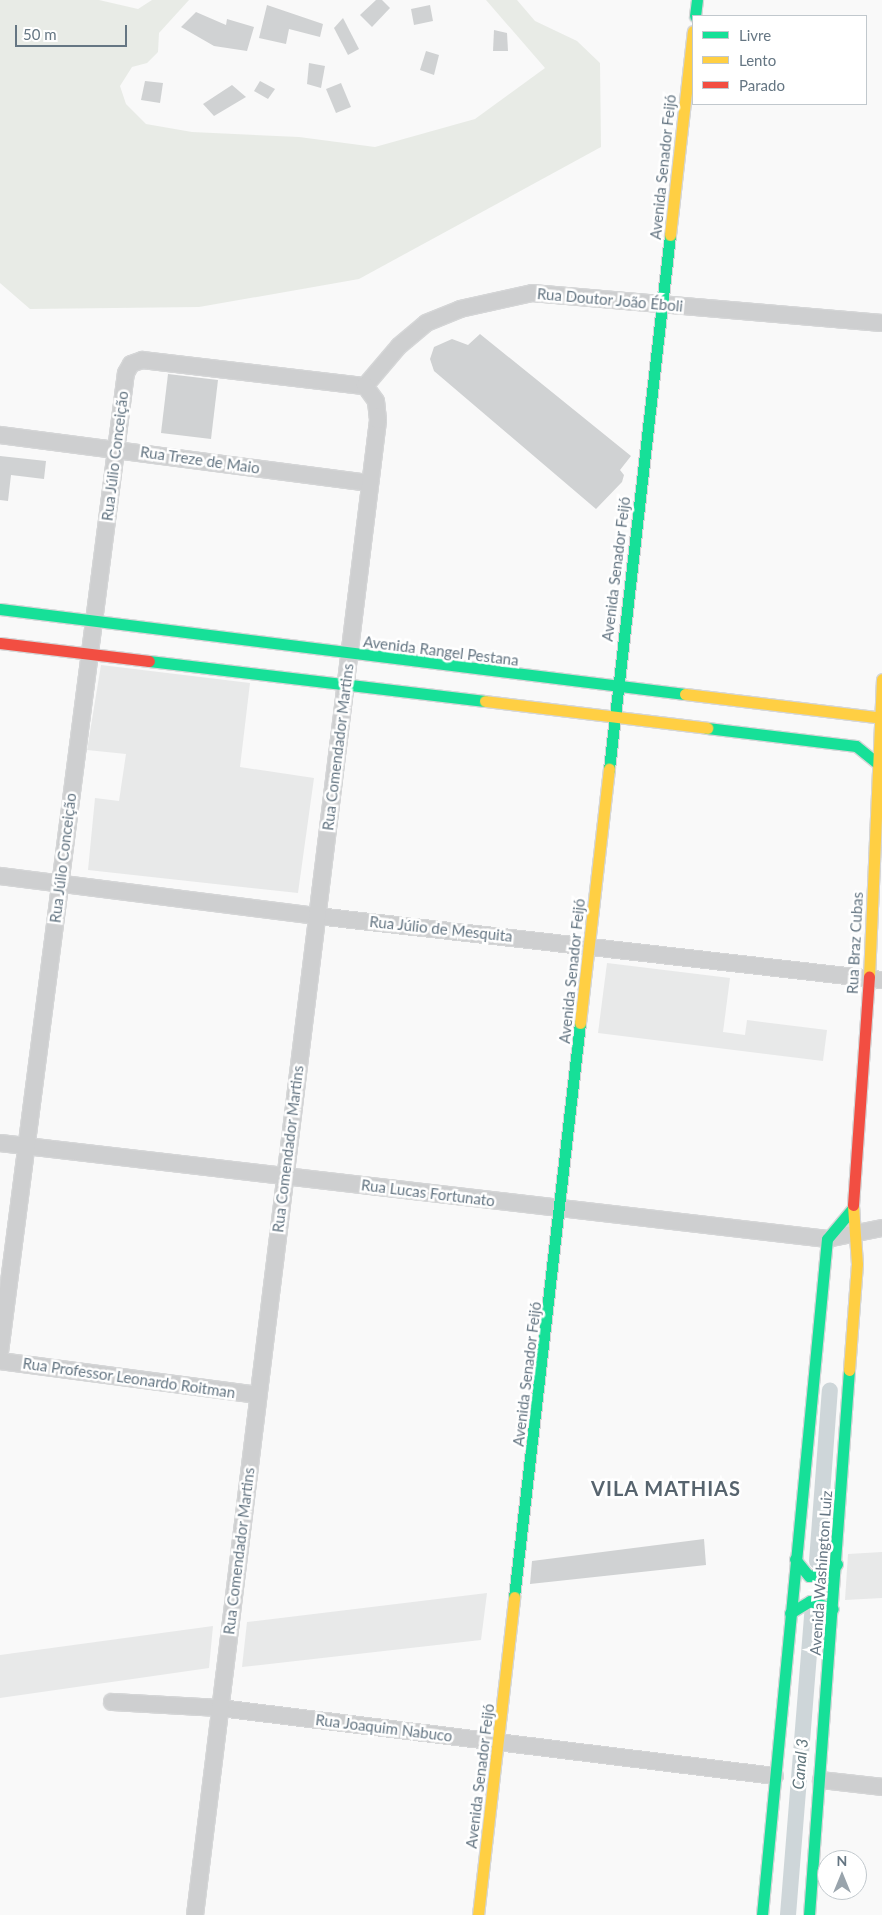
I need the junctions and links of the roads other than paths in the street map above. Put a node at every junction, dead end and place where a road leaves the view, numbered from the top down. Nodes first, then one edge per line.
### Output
1 (697, 0) edge
2 (695, 15) edge
3 (692, 40) edge
4 (663, 305) junction
5 (882, 323) edge
6 (365, 386) junction
7 (0, 435) edge
8 (116, 448) junction
9 (370, 483) junction
10 (0, 610) edge
11 (94, 621) junction
12 (0, 643) edge
13 (89, 654) junction
14 (349, 655) junction
15 (882, 679) edge
16 (345, 687) junction
17 (617, 688) junction
18 (614, 718) junction
19 (881, 718) edge
20 (880, 767) edge
21 (0, 876) edge
22 (60, 883) junction
23 (317, 916) junction
24 (590, 945) junction
25 (875, 979) edge
26 (0, 1143) edge
27 (26, 1146) junction
28 (285, 1176) junction
29 (853, 1208) junction
30 (561, 1209) junction
31 (882, 1228) edge
32 (856, 1233) junction
33 (827, 1239) junction
34 (816, 1350) junction
35 (0, 1352) edge
36 (851, 1353) junction
37 (0, 1361) edge
38 (812, 1386) junction
39 (848, 1389) junction
40 (258, 1395) junction
41 (795, 1559) junction
42 (837, 1564) junction
43 (834, 1609) junction
44 (790, 1613) junction
45 (112, 1702) dead end
46 (220, 1708) junction
47 (499, 1742) junction
48 (775, 1776) junction
49 (821, 1780) junction
50 (882, 1787) edge
51 (194, 1915) edge
52 (478, 1915) edge
53 (762, 1915) edge
54 (810, 1915) edge

1 - 2 main road
3 - 4 main road, Avenida Senador Feijó
4 - 5 street, Rua Doutor João Éboli
4 - 6 street, Rua Doutor João Éboli
4 - 17 main road, Avenida Senador Feijó
6 - 8 street, Rua Júlio Conceição
6 - 9 street, Rua Comendador Martins
7 - 8 street, Rua Treze de Maio
8 - 9 street, Rua Treze de Maio
8 - 11 street, Rua Júlio Conceição
9 - 14 street, Rua Comendador Martins
10 - 11 main road, Avenida Rangel Pestana
11 - 13 street, Rua Júlio Conceição
11 - 14 main road, Avenida Rangel Pestana
12 - 13 main road
13 - 16 main road
13 - 22 street, Rua Júlio Conceição
14 - 16 street, Rua Comendador Martins
14 - 17 main road, Avenida Rangel Pestana
15 - 19 main road, Rua Braz Cubas
16 - 18 main road
16 - 23 street, Rua Comendador Martins
17 - 18 main road, Avenida Senador Feijó
17 - 19 main road, Avenida Rangel Pestana
18 - 20 main road
18 - 24 main road, Avenida Senador Feijó
19 - 20 main road, Rua Braz Cubas
20 - 25 main road, Rua Braz Cubas
21 - 22 street, Rua Júlio de Mesquita
22 - 23 street, Rua Júlio de Mesquita
22 - 27 street, Rua Júlio Conceição
23 - 24 street, Rua Júlio de Mesquita
23 - 28 street, Rua Comendador Martins
24 - 25 street, Rua Júlio de Mesquita
24 - 30 main road, Avenida Senador Feijó
25 - 29 main road, Rua Braz Cubas
26 - 27 street, Rua Lucas Fortunato
27 - 28 street, Rua Lucas Fortunato
27 - 35 street, Rua Júlio Conceição
28 - 30 street, Rua Lucas Fortunato
28 - 40 street, Rua Comendador Martins
29 - 32 main road, Rua Braz Cubas
29 - 33 main road
30 - 33 street, Rua Lucas Fortunato
30 - 47 main road, Avenida Senador Feijó
31 - 32 street, Rua Lucas Fortunato
32 - 33 street, Rua Lucas Fortunato
32 - 36 main road, Avenida Washington Luiz
33 - 34 main road, Avenida Washington Luiz
34 - 36 main road
34 - 38 main road, Avenida Washington Luiz
36 - 39 main road, Avenida Washington Luiz
37 - 40 street, Rua Professor Leonardo Roitman
38 - 39 main road
38 - 41 main road, Avenida Washington Luiz
39 - 42 main road, Avenida Washington Luiz
40 - 46 street, Rua Comendador Martins
41 - 42 main road
41 - 44 main road, Avenida Washington Luiz
42 - 43 main road, Avenida Washington Luiz
43 - 44 main road
43 - 49 main road, Avenida Washington Luiz
44 - 48 main road, Avenida Washington Luiz
45 - 46 street, Rua Joaquim Nabuco
46 - 47 street, Rua Joaquim Nabuco
46 - 51 street, Rua Comendador Martins
47 - 48 street, Rua Joaquim Nabuco
47 - 52 main road, Avenida Senador Feijó
48 - 53 main road, Avenida Washington Luiz
49 - 50 street
49 - 54 main road, Avenida Washington Luiz

